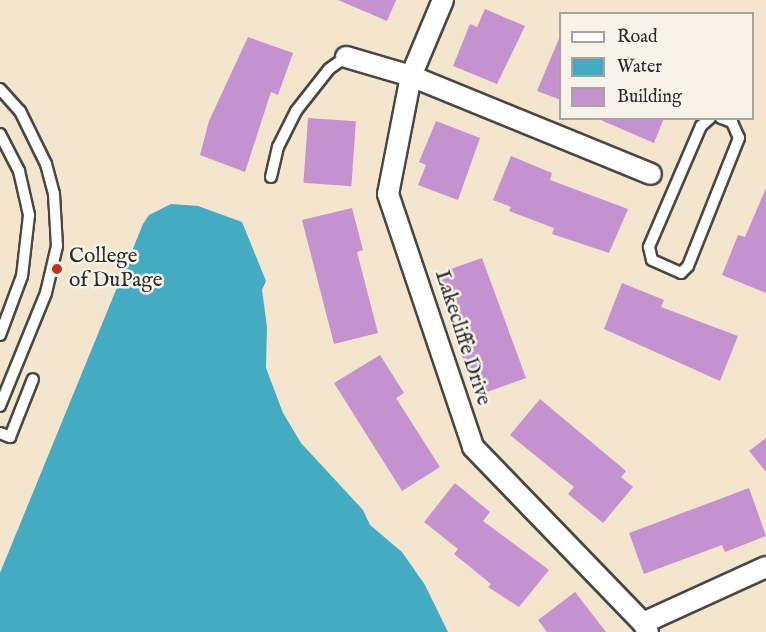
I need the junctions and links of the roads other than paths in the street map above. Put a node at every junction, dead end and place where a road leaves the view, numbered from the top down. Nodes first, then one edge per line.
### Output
1 (443, 0) edge
2 (346, 57) joint
3 (411, 76) junction
4 (0, 89) edge
5 (708, 120) edge
6 (726, 120) edge
7 (0, 134) edge
8 (651, 174) joint
9 (271, 177) dead end
10 (674, 184) junction
11 (0, 335) edge
12 (33, 379) dead end
13 (0, 406) edge
14 (0, 433) edge
15 (766, 567) edge
16 (645, 627) edge

1 - 3 street, Lakecliffe Drive
2 - 3 street
2 - 9 lane
3 - 8 street
3 - 16 street, Lakecliffe Drive
4 - 13 lane
5 - 10 lane
6 - 10 lane
7 - 11 lane
8 - 10 lane
12 - 14 lane
15 - 16 street

